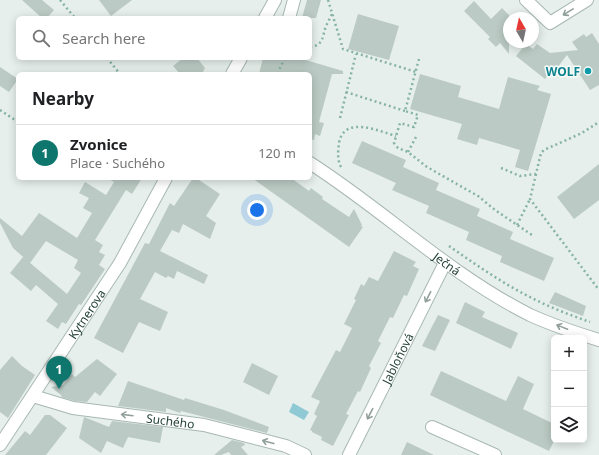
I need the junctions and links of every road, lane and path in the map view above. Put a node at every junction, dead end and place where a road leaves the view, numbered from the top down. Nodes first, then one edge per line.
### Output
1 (60, 0) edge
2 (275, 0) edge
3 (294, 0) edge
4 (328, 0) edge
5 (526, 0) edge
6 (587, 0) edge
7 (332, 14) junction
8 (73, 16) edge
9 (266, 16) edge
10 (290, 16) edge
11 (312, 47) edge
12 (356, 54) junction
13 (419, 59) dead end
14 (110, 60) edge
15 (240, 60) edge
16 (284, 60) edge
17 (118, 72) edge
18 (233, 72) edge
19 (279, 72) edge
20 (416, 72) junction
21 (346, 92) junction
22 (0, 110) edge
23 (405, 110) junction
24 (340, 118) dead end
25 (16, 121) edge
26 (599, 122) edge
27 (396, 136) junction
28 (416, 137) dead end
29 (408, 152) junction
30 (312, 164) edge
31 (501, 168) dead end
32 (344, 172) dead end
33 (536, 174) junction
34 (165, 180) edge
35 (530, 200) junction
36 (517, 225) junction
37 (532, 235) dead end
38 (447, 245) dead end
39 (445, 263) junction
40 (599, 290) edge
41 (592, 322) dead end
42 (599, 340) edge
43 (33, 396) junction
44 (432, 427) dead end
45 (0, 445) edge
46 (305, 455) edge
47 (349, 455) edge
48 (495, 455) edge

1 - 8 path
2 - 9 street
3 - 10 street
4 - 7 path
6 -> 5 street
7 - 11 path
7 - 12 path
12 - 20 path
12 - 21 path
13 - 20 path
14 - 17 path
15 - 18 street
16 - 19 path
20 - 23 path
21 - 23 path
21 - 24 path
22 - 25 path
23 - 27 path
26 - 33 path
27 - 29 path
27 - 32 path
28 - 29 path
29 - 36 path
30 - 39 street, Ječná
31 - 33 path
33 - 35 path
34 - 43 street, Kytnerova
35 - 36 path
35 - 40 path
36 - 37 path
38 - 41 path
42 -> 39 street, Ječná
39 -> 47 street, Jabloňová
43 - 45 street, Kytnerova
46 -> 43 street, Suchého
44 - 48 street

